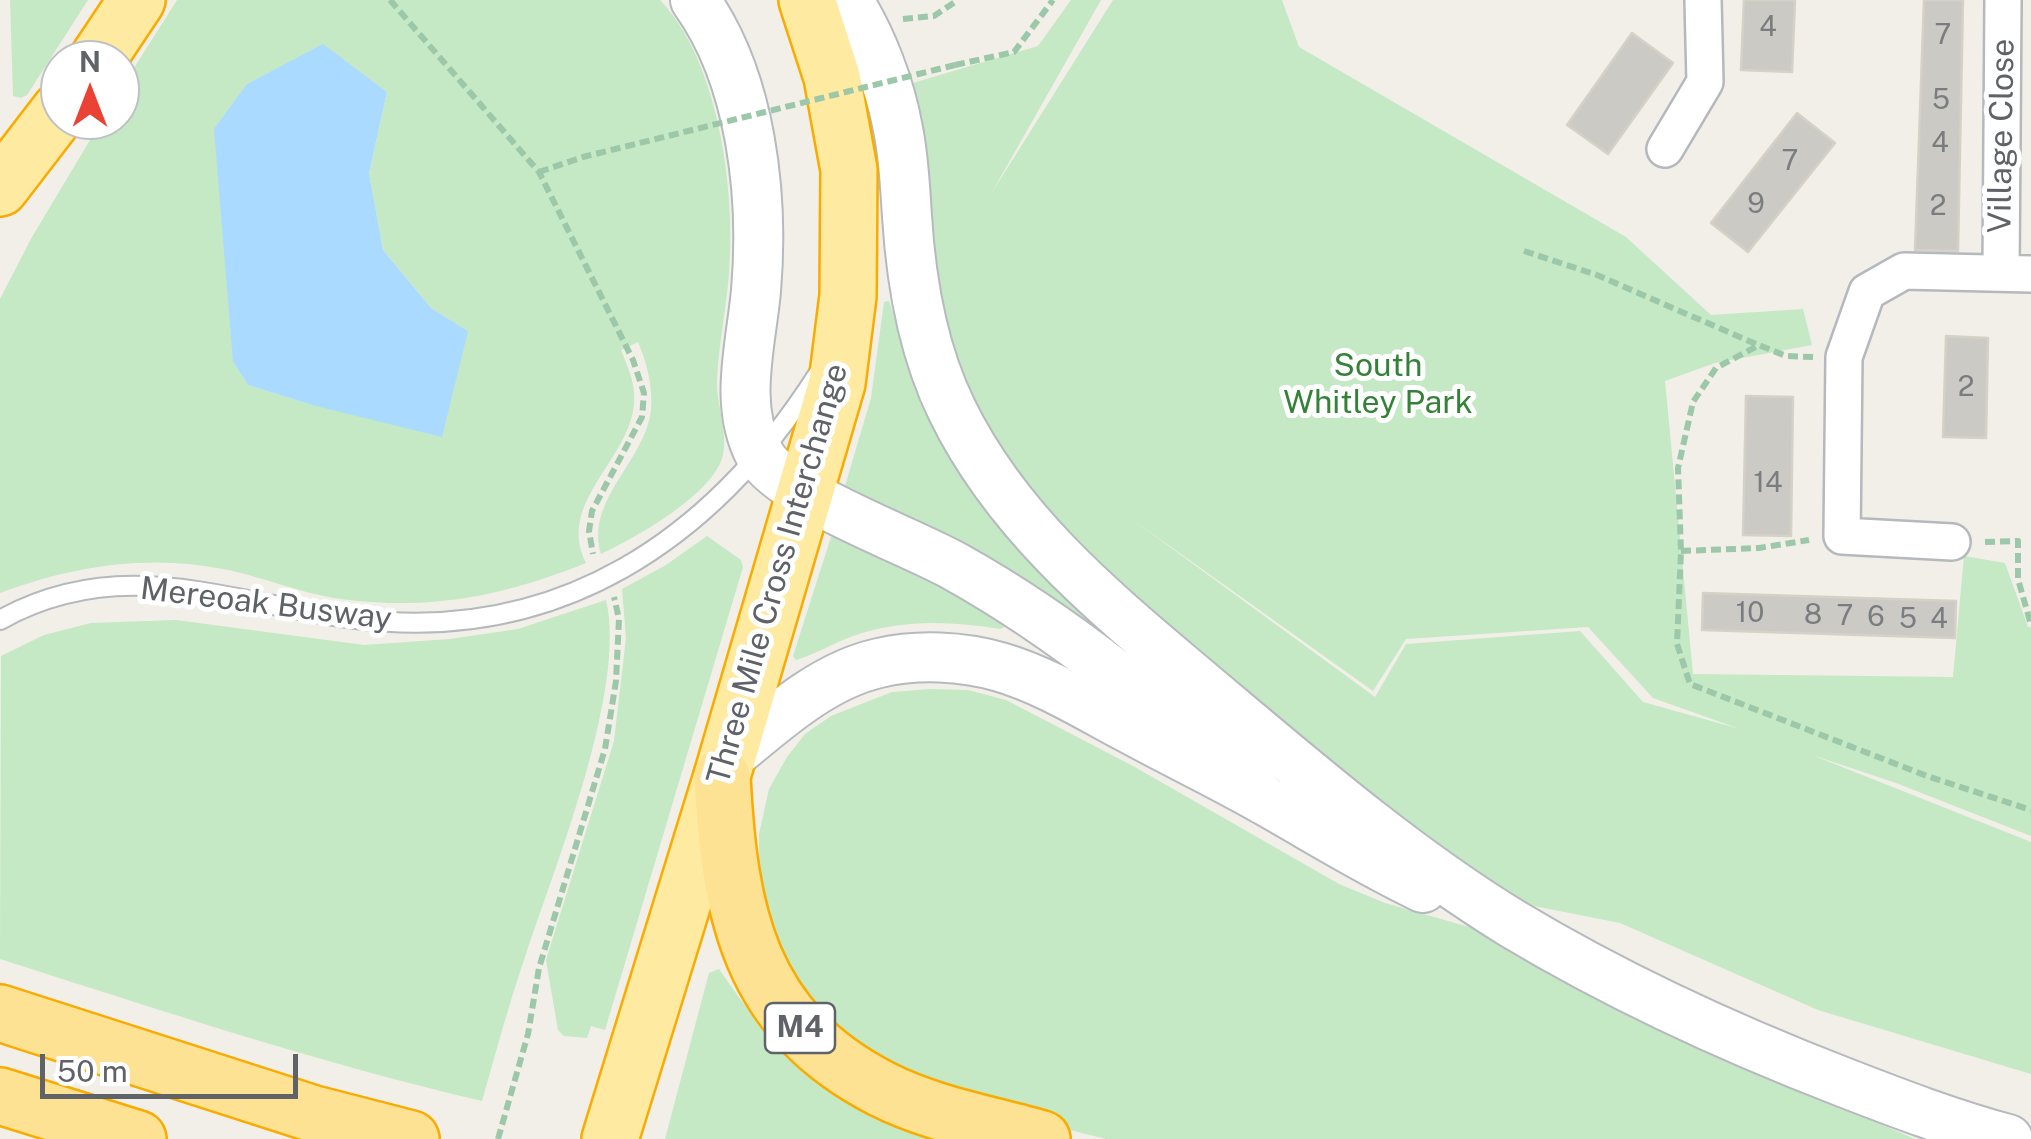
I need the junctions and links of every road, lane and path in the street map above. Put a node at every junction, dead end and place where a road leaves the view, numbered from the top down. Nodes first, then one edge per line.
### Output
1 (137, 0) edge
2 (390, 0) edge
3 (695, 0) edge
4 (807, 0) edge
5 (958, 0) edge
6 (1053, 0) edge
7 (1703, 0) edge
8 (2004, 0) edge
9 (870, 7) edge
10 (110, 40) edge
11 (40, 136) edge
12 (1665, 149) dead end
13 (539, 172) junction
14 (0, 188) edge
15 (1524, 251) dead end
16 (2016, 273) edge
17 (843, 334) junction
18 (1760, 346) junction
19 (1844, 358) junction
20 (759, 454) junction
21 (806, 492) junction
22 (1842, 536) junction
23 (1952, 542) joint
24 (1681, 551) junction
25 (594, 555) dead end
26 (2026, 597) edge
27 (616, 600) dead end
28 (0, 620) edge
29 (2031, 626) edge
30 (724, 768) junction
31 (1264, 800) junction
32 (2031, 810) edge
33 (1510, 922) junction
34 (0, 1013) edge
35 (0, 1096) edge
36 (138, 1139) edge
37 (411, 1139) edge
38 (498, 1139) edge
39 (610, 1139) edge
40 (1042, 1139) edge
41 (2008, 1139) edge

1 - 10 highway
2 - 13 path
3 - 20 main road
4 - 17 highway, Three Mile Cross Interchange
5 - 9 path
6 - 13 path, bridge
7 - 12 street
8 - 16 street, Village Close
9 - 33 main road
11 - 14 highway
13 - 25 path
15 - 18 path
16 - 19 street
17 - 20 lane, Mereoak Busway
17 - 21 highway, Three Mile Cross Interchange
18 - 19 path
18 - 24 path
19 - 22 street
20 - 21 main road
20 - 28 lane, Mereoak Busway
21 - 30 highway, Three Mile Cross Interchange
21 - 31 main road
22 - 23 street
22 - 24 path
23 - 26 path
24 - 32 path
26 - 29 path
27 - 38 path
30 - 31 main road
30 - 39 highway, Three Mile Cross Interchange
30 - 40 highway, M4
31 - 33 main road
33 - 41 main road
34 - 37 highway
35 - 36 highway

